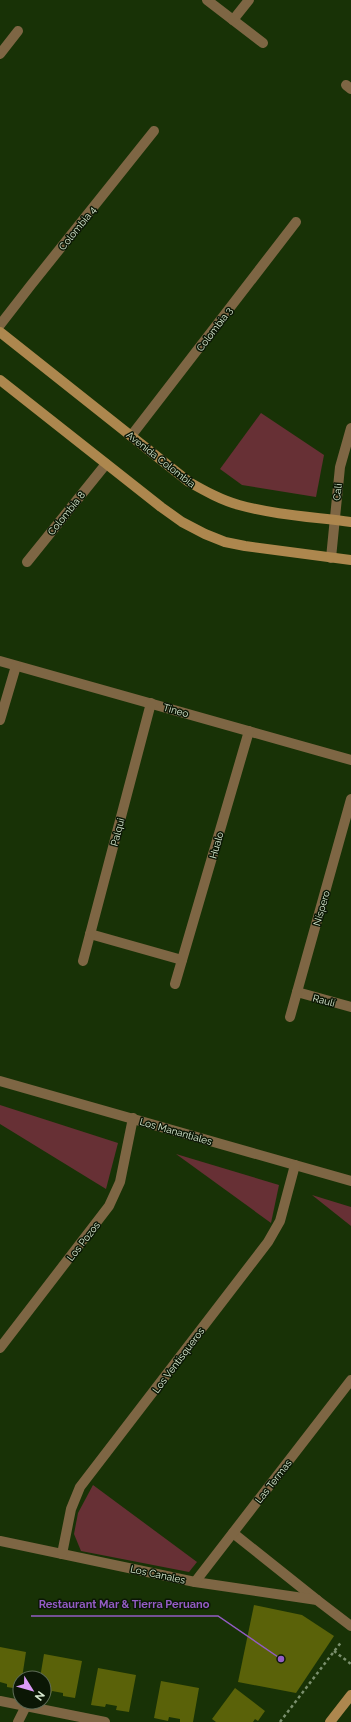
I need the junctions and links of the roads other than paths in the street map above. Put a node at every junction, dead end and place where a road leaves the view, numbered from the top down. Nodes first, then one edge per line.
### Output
1 (207, 0) edge
2 (249, 0) edge
3 (233, 20) junction
4 (18, 31) dead end
5 (263, 43) dead end
6 (0, 54) edge
7 (154, 131) dead end
8 (296, 222) dead end
9 (0, 325) edge
10 (0, 332) edge
11 (0, 380) edge
12 (351, 428) edge
13 (131, 436) junction
14 (106, 464) junction
15 (334, 520) junction
16 (351, 522) edge
17 (331, 558) junction
18 (351, 560) edge
19 (27, 562) dead end
20 (0, 661) edge
21 (16, 666) junction
22 (151, 703) junction
23 (0, 720) edge
24 (249, 731) junction
25 (351, 760) edge
26 (351, 799) edge
27 (90, 934) junction
28 (182, 960) junction
29 (83, 961) dead end
30 (175, 984) dead end
31 (297, 992) junction
32 (351, 1007) edge
33 (290, 1017) dead end
34 (0, 1081) edge
35 (133, 1118) junction
36 (295, 1165) junction
37 (351, 1181) edge
38 (0, 1348) edge
39 (351, 1380) edge
40 (233, 1533) junction
41 (0, 1541) edge
42 (62, 1554) junction
43 (196, 1582) junction
44 (317, 1600) junction
45 (351, 1626) edge
46 (351, 1695) edge
47 (0, 1701) edge
48 (12, 1703) edge
49 (24, 1710) edge
50 (46, 1710) edge
51 (18, 1722) edge
52 (104, 1722) edge
53 (330, 1722) edge

1 - 3 street
2 - 3 street
3 - 5 street
4 - 6 street
7 - 9 street, Colombia 4
8 - 13 street, Colombia 3
10 - 13 main road, Avenida Colombia
11 - 14 main road
12 - 15 street, Cali
13 - 15 main road, Avenida Colombia
14 - 17 main road
14 - 19 street, Colombia 8
15 - 16 main road, Avenida Colombia
15 - 17 street, Cali
17 - 18 main road
20 - 21 street, Tineo
21 - 22 street, Tineo
21 - 23 street
22 - 24 street, Tineo
22 - 27 street, Palqui
24 - 25 street, Tineo
24 - 28 street, Hualo
26 - 31 street, Níspero
27 - 28 street
27 - 29 street, Palqui
28 - 30 street, Hualo
31 - 32 street, Raulí
31 - 33 street, Níspero
34 - 35 street, Los Manantiales
35 - 36 street, Los Manantiales
35 - 38 street, Los Pozos
36 - 37 street, Los Manantiales
36 - 42 street, Los Ventisqueros
39 - 40 street, Las Termas
40 - 43 street, Las Termas
40 - 44 street, Los Canales
41 - 42 street, Los Canales
42 - 43 street, Los Canales
43 - 44 street, Los Canales
44 - 45 street, Los Canales
46 - 53 main road
47 - 48 street
49 - 51 street
50 - 52 street

